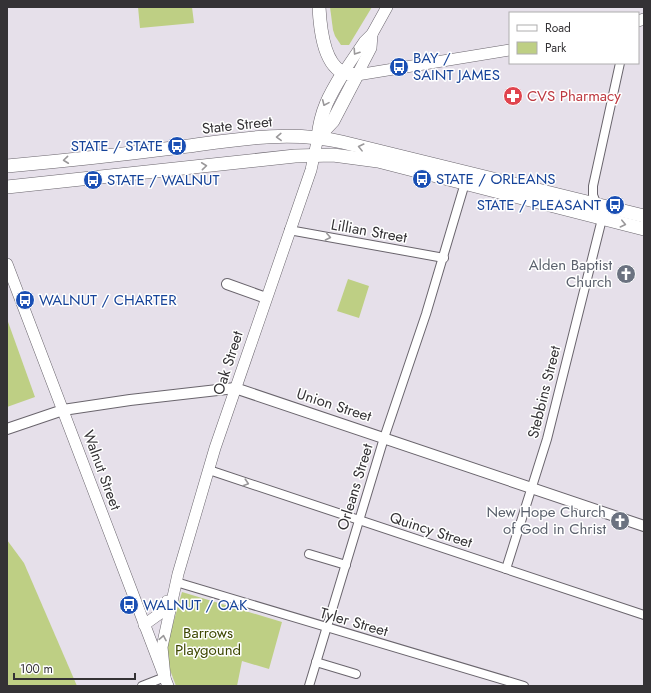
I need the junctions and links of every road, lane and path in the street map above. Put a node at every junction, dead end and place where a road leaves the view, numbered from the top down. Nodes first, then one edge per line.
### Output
1 (319, 7) edge
2 (387, 7) edge
3 (372, 34) junction
4 (509, 50) edge
5 (620, 64) edge
6 (343, 73) junction
7 (358, 74) junction
8 (318, 137) junction
9 (141, 152) junction
10 (315, 155) junction
11 (7, 166) edge
12 (144, 172) junction
13 (466, 178) junction
14 (7, 187) edge
15 (596, 211) junction
16 (644, 216) edge
17 (290, 230) junction
18 (644, 230) edge
19 (444, 258) junction
20 (7, 264) edge
21 (227, 284) dead end
22 (266, 298) junction
23 (235, 388) junction
24 (64, 410) junction
25 (7, 429) edge
26 (384, 438) junction
27 (209, 470) junction
28 (533, 488) junction
29 (359, 521) junction
30 (644, 526) edge
31 (309, 554) dead end
32 (346, 565) junction
33 (506, 569) junction
34 (176, 582) junction
35 (644, 616) edge
36 (144, 625) junction
37 (326, 628) junction
38 (316, 662) junction
39 (356, 674) dead end
40 (166, 681) edge
41 (142, 686) edge
42 (309, 686) edge
43 (524, 686) edge

1 - 6 main road
2 - 3 main road
3 -> 6 main road
3 - 7 main road
4 - 7 main road
5 - 15 street
6 - 7 main road
6 -> 8 main road
7 - 8 main road
8 -> 9 main road, State Street
8 - 10 main road, Oak Street
13 -> 8 main road, State Street
9 -> 11 main road, State Street
9 - 12 main road
12 -> 10 main road, State Street
10 - 13 main road, State Street
10 - 17 main road, Oak Street
12 - 14 main road, State Street
13 - 15 main road, State Street
13 - 19 street, Orleans Street
15 - 16 main road, State Street
15 -> 18 main road, State Street
15 - 28 street, Stebbins Street
17 -> 19 street, Lillian Street
17 - 22 main road, Oak Street
19 - 26 street, Orleans Street
20 - 24 main road, Walnut Street
21 - 22 street
22 - 23 main road, Oak Street
23 - 24 street, Union Street
23 - 26 street, Union Street
23 - 27 main road, Oak Street
24 - 25 street, Union Street
24 - 36 main road, Walnut Street
26 - 28 street, Union Street
26 - 29 street, Orleans Street
27 -> 29 street, Quincy Street
27 - 34 main road, Oak Street
28 - 30 street, Union Street
28 - 33 street, Stebbins Street
29 - 32 street, Orleans Street
29 - 33 street, Quincy Street
31 - 32 street
32 - 37 street, Orleans Street
33 - 35 street, Quincy Street
34 - 36 main road, Oak Street
34 - 37 street, Tyler Street
40 -> 34 main road, Oak Street
36 - 40 main road, Walnut Street
37 - 38 street, Orleans Street
37 - 43 street, Tyler Street
38 - 39 street
38 - 42 street, Orleans Street
40 - 41 street

